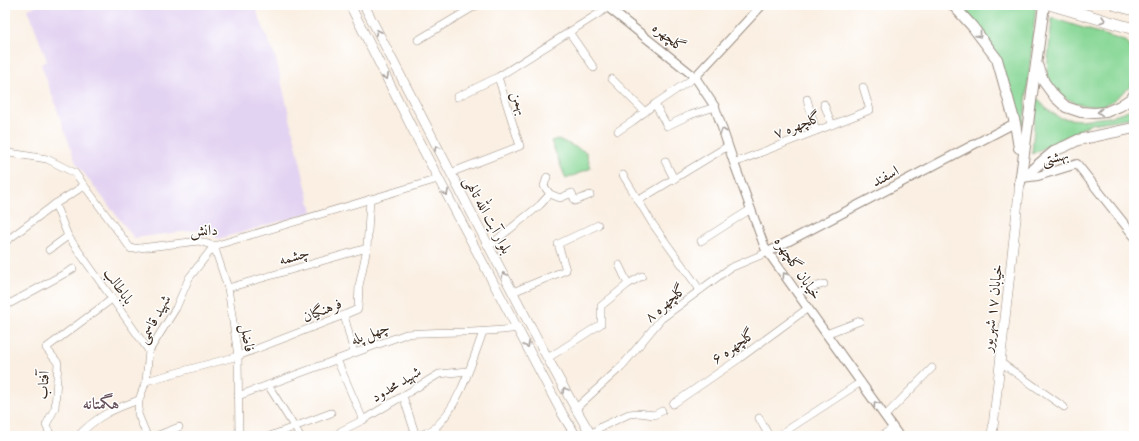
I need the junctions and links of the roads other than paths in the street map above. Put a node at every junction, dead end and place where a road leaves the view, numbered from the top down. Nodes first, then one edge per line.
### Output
1 (350, 5) edge
2 (364, 5) edge
3 (477, 5) edge
4 (762, 5) edge
5 (953, 5) edge
6 (1052, 5) edge
7 (1116, 5) edge
8 (607, 6) edge
9 (1040, 10) edge
10 (1134, 10) edge
11 (1121, 25) junction
12 (1134, 29) edge
13 (569, 32) junction
14 (1134, 36) edge
15 (418, 40) dead end
16 (1036, 64) junction
17 (594, 68) dead end
18 (498, 77) junction
19 (695, 77) junction
20 (612, 79) dead end
21 (863, 87) dead end
22 (1134, 95) edge
23 (457, 96) dead end
24 (807, 99) dead end
25 (655, 104) junction
26 (824, 104) dead end
27 (715, 107) junction
28 (645, 112) junction
29 (1015, 123) junction
30 (832, 125) junction
31 (1134, 128) edge
32 (618, 131) dead end
33 (816, 131) junction
34 (728, 146) junction
35 (1019, 148) junction
36 (5, 156) edge
37 (664, 161) dead end
38 (734, 163) junction
39 (450, 173) junction
40 (623, 175) dead end
41 (548, 176) dead end
42 (438, 179) junction
43 (674, 179) junction
44 (1021, 181) junction
45 (84, 186) junction
46 (550, 194) junction
47 (590, 195) dead end
48 (370, 199) junction
49 (639, 200) junction
50 (55, 204) junction
51 (751, 209) junction
52 (598, 225) dead end
53 (68, 236) junction
54 (1134, 236) edge
55 (5, 242) edge
56 (701, 242) dead end
57 (214, 246) junction
58 (489, 246) junction
59 (367, 248) junction
60 (49, 250) dead end
61 (768, 252) junction
62 (619, 265) dead end
63 (73, 269) dead end
64 (642, 276) dead end
65 (628, 284) junction
66 (824, 284) dead end
67 (228, 288) junction
68 (700, 290) junction
69 (513, 292) junction
70 (797, 292) junction
71 (112, 299) junction
72 (7, 301) edge
73 (808, 308) junction
74 (344, 315) junction
75 (860, 321) dead end
76 (529, 323) junction
77 (518, 328) junction
78 (483, 332) junction
79 (826, 334) junction
80 (149, 351) junction
81 (354, 354) junction
82 (238, 356) junction
83 (548, 358) junction
84 (337, 360) junction
85 (1000, 362) junction
86 (932, 368) dead end
87 (468, 371) junction
88 (146, 381) junction
89 (861, 382) junction
90 (268, 386) junction
91 (238, 396) junction
92 (403, 396) junction
93 (139, 400) junction
94 (673, 404) dead end
95 (1064, 407) dead end
96 (575, 409) junction
97 (662, 411) dead end
98 (331, 413) dead end
99 (885, 416) junction
100 (759, 418) dead end
101 (362, 420) junction
102 (179, 427) dead end
103 (293, 427) junction
104 (435, 428) junction
105 (893, 428) junction
106 (338, 433) edge
107 (575, 435) edge
108 (591, 435) edge
109 (51, 436) edge
110 (78, 436) edge
111 (147, 436) edge
112 (156, 436) edge
113 (239, 436) edge
114 (270, 436) edge
115 (300, 436) edge
116 (416, 436) edge
117 (419, 436) edge
118 (439, 436) edge
119 (769, 436) edge
120 (778, 436) edge
121 (881, 436) edge
122 (899, 436) edge
123 (992, 436) edge

1 -> 42 main road, بلوار آیت الله تالهی
39 -> 2 main road, بلوار آیت الله تالهی
3 - 15 street
4 - 19 street
5 -> 29 main road
6 -> 11 highway
7 - 10 highway
8 - 13 street, بهمن
8 - 19 street, گلچهره
9 - 16 main road
9 - 35 main road
11 - 12 highway
11 - 14 main road
13 - 17 street
13 - 18 street, بهمن
22 -> 16 main road
16 - 44 main road
18 - 23 street
18 - 39 street, بهمن
19 - 25 street
19 - 27 street, خیابان گلچهره
20 - 28 street
21 - 30 street, گلچهره ۷
24 - 33 street
25 - 27 street
25 - 28 street
26 - 30 street
34 -> 27 street, خیابان گلچهره
28 - 32 street
29 - 35 main road
29 - 61 street, اسفند
30 - 33 street, گلچهره ۷
31 - 44 main road
33 - 38 street, گلچهره ۷
34 - 38 street, خیابان گلچهره
34 - 43 street
35 - 44 main road
36 - 45 street, دانش
37 - 43 street
38 - 51 street, خیابان گلچهره
39 - 58 main road, بلوار آیت الله تالهی
40 - 49 street
41 - 46 street
42 - 48 street, دانش
42 -> 77 main road, بلوار آیت الله تالهی
43 - 49 street
44 - 54 street, بهشتی
44 - 85 main road, خیابان ۱۷ شهریور
45 - 50 street
45 - 57 street, دانش
46 - 47 street
46 - 58 street
48 - 57 street, دانش
48 - 59 street
49 - 68 street
50 - 53 street, باباطالب
50 - 55 street
51 - 56 street
51 - 61 street, خیابان گلچهره
52 - 69 street
53 - 60 street
53 - 71 street, باباطالب
57 - 67 street, فاضل
57 - 80 street, شهید قاسمی
69 -> 58 main road, بلوار آیت الله تالهی
59 - 67 street, چشمه
59 - 74 street, فرهنگیان
61 - 68 street, گلچهره ۸
70 -> 61 street, خیابان گلچهره
62 - 65 street
63 - 72 street
64 - 65 street
65 - 83 street
66 - 70 street
67 - 82 street, فاضل
68 - 96 street, گلچهره ۸
69 - 76 main road, بلوار آیت الله تالهی
70 - 73 street, خیابان گلچهره
71 - 80 street, باباطالب
71 - 109 street, آفتاب
73 - 79 street, خیابان گلچهره
73 - 94 street, گلچهره ۶
74 - 81 street
74 - 82 street, فرهنگیان
75 - 79 street
76 - 77 main road
76 - 83 main road, بلوار آیت الله تالهی
77 - 78 street, چهل پله
77 -> 107 main road, بلوار آیت الله تالهی
78 - 81 street, چهل پله
78 - 87 street
79 - 89 street, خیابان گلچهره
80 - 88 street, شهید قاسمی
81 - 84 street, چهل پله
82 - 88 street, فرهنگیان
82 - 91 street, فاضل
96 -> 83 main road, بلوار آیت الله تالهی
84 - 90 street, چهل پله
84 - 101 street
85 - 95 street
85 - 123 main road, خیابان ۱۷ شهریور
86 - 99 street
87 - 92 street, شهید محدود
87 - 104 street
88 - 93 street, شهید قاسمی
99 -> 89 street, خیابان گلچهره
89 - 120 street
90 - 91 street, چهل پله
90 - 103 street
91 - 113 street, فاضل
92 - 101 street, شهید محدود
92 - 116 street
93 - 110 street
93 - 111 street, شهید قاسمی
96 - 108 main road, بلوار آیت الله تالهی
97 - 108 street
98 - 103 street
99 - 105 street, خیابان گلچهره
100 - 119 street
101 - 106 street, شهید محدود
102 - 112 street
103 - 114 street
103 - 115 street
104 - 117 street
104 - 118 street
105 - 121 street
105 - 122 street, خیابان گلچهره

